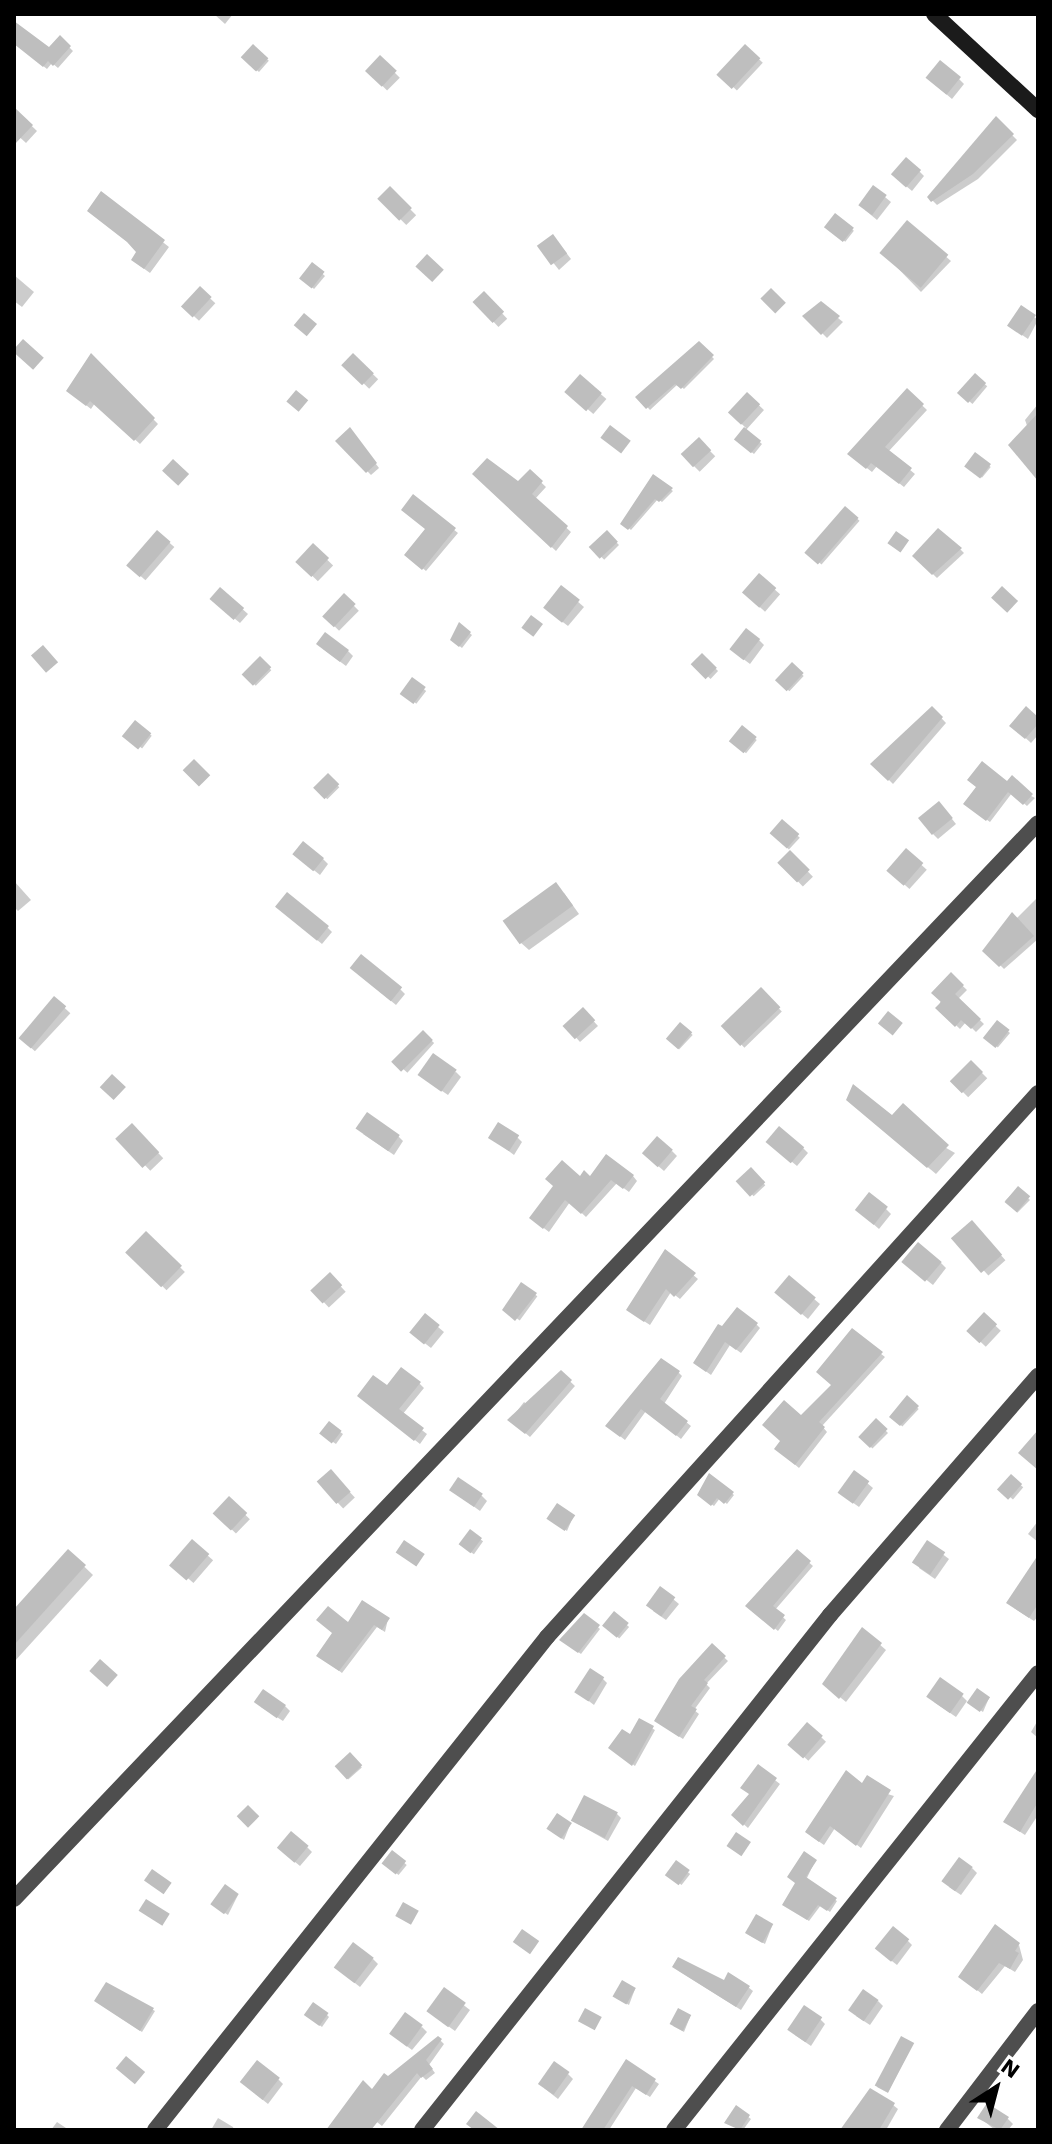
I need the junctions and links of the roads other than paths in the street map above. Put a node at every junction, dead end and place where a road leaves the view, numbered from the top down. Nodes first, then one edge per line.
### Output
1 (934, 14) edge
2 (1038, 110) edge
3 (1038, 823) edge
4 (1038, 1093) edge
5 (1038, 1376) edge
6 (1038, 1673) edge
7 (14, 1899) edge
8 (1038, 2011) edge
9 (155, 2130) edge
10 (422, 2130) edge
11 (674, 2130) edge
12 (947, 2130) edge

1 - 2 street
3 - 7 street
4 - 9 street
5 - 10 street
6 - 11 street
8 - 12 street

